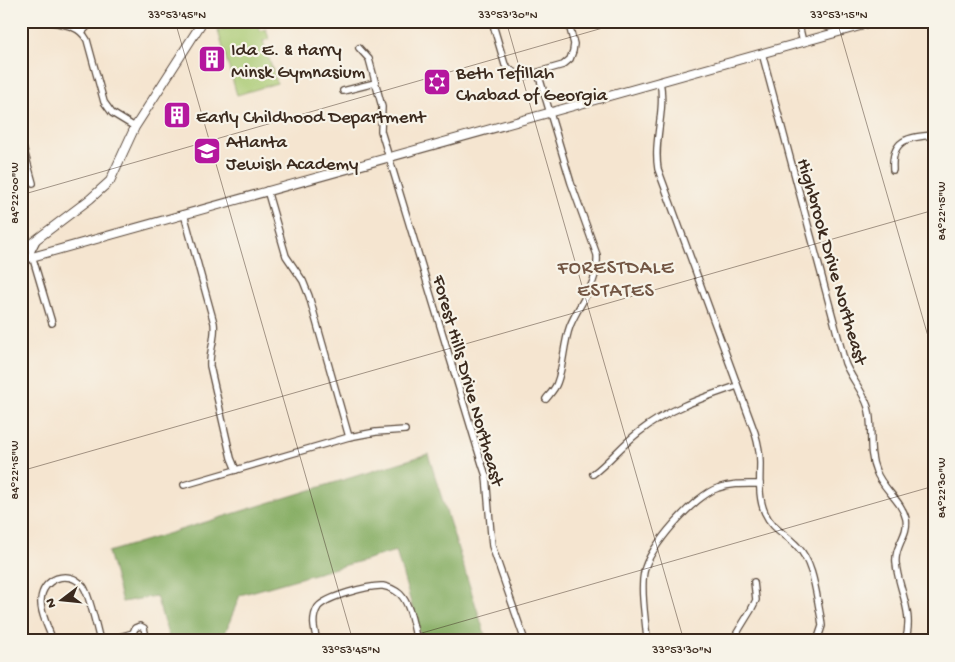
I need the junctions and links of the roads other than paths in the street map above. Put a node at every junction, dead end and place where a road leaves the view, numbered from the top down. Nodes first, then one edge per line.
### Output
1 (44, 21) edge
2 (204, 21) edge
3 (568, 21) edge
4 (798, 21) edge
5 (874, 22) edge
6 (88, 26) dead end
7 (494, 28) dead end
8 (82, 32) junction
9 (803, 42) junction
10 (359, 48) dead end
11 (762, 53) junction
12 (538, 73) junction
13 (660, 82) junction
14 (375, 83) junction
15 (344, 91) dead end
16 (550, 111) junction
17 (135, 127) junction
18 (934, 135) edge
19 (21, 140) edge
20 (388, 157) junction
21 (893, 170) dead end
22 (33, 183) dead end
23 (267, 190) junction
24 (184, 214) junction
25 (38, 240) junction
26 (21, 251) edge
27 (32, 256) junction
28 (21, 260) edge
29 (52, 323) dead end
30 (737, 386) junction
31 (546, 399) dead end
32 (405, 430) dead end
33 (349, 437) junction
34 (236, 470) junction
35 (593, 474) dead end
36 (760, 484) junction
37 (184, 485) dead end
38 (754, 582) dead end
39 (133, 633) junction
40 (53, 641) edge
41 (100, 641) edge
42 (105, 641) edge
43 (142, 641) edge
44 (317, 641) edge
45 (417, 641) edge
46 (525, 641) edge
47 (647, 641) edge
48 (732, 641) edge
49 (817, 641) edge
50 (905, 641) edge

1 - 8 street
2 - 17 street
3 - 12 street
4 - 9 street
5 - 9 street
6 - 8 street
7 - 12 street
8 - 17 street
9 - 11 street
10 - 14 street, Forest Hills Drive Northeast
11 - 13 street
11 - 50 street, Highbrook Drive Northeast
12 - 16 street
13 - 16 street
13 - 30 street
14 - 15 street
14 - 20 street, Forest Hills Drive Northeast
16 - 20 street
16 - 31 street
17 - 25 street
18 - 21 street
19 - 22 street
20 - 23 street
20 - 46 street, Forest Hills Drive Northeast
23 - 24 street
23 - 33 street
24 - 27 street
24 - 34 street
25 - 26 street
25 - 27 street
27 - 28 street
27 - 29 street
30 - 35 street
30 - 36 street
32 - 33 street
33 - 34 street
34 - 37 street
36 - 47 street
36 - 49 street
38 - 48 street
39 - 42 street
39 - 43 street
39 - 43 street
40 - 41 street
44 - 45 street

